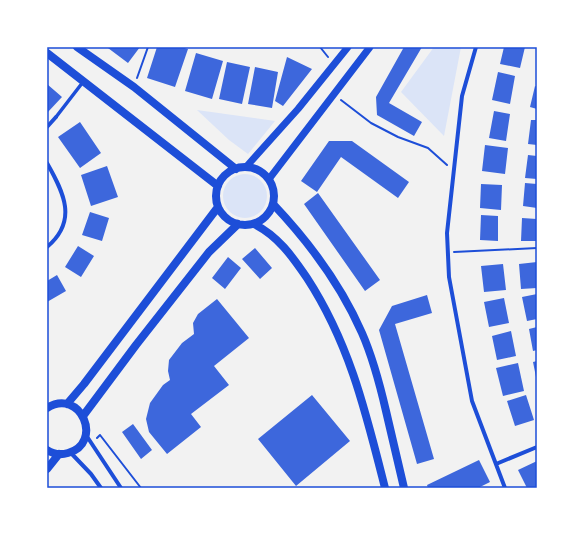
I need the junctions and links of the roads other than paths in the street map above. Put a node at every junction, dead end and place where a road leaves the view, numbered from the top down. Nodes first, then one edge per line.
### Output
1 (77, 47) edge
2 (348, 47) edge
3 (370, 47) edge
4 (476, 47) edge
5 (47, 52) edge
6 (83, 82) junction
7 (56, 117) joint
8 (47, 127) edge
9 (47, 163) edge
10 (246, 167) junction
11 (236, 168) junction
12 (269, 180) junction
13 (218, 186) junction
14 (273, 204) junction
15 (218, 207) junction
16 (238, 224) junction
17 (254, 224) junction
18 (47, 247) edge
19 (67, 404) junction
20 (47, 408) edge
21 (83, 416) junction
22 (86, 435) junction
23 (537, 447) edge
24 (47, 450) edge
25 (70, 452) junction
26 (59, 454) junction
27 (496, 464) junction
28 (47, 469) edge
29 (100, 488) edge
30 (121, 488) edge
31 (385, 488) edge
32 (404, 488) edge
33 (505, 488) edge

1 - 11 main road
2 - 10 street
3 - 12 street
4 - 27 street
5 - 6 main road
6 - 7 street
6 - 13 main road
7 - 8 street
9 - 18 street
10 - 11 main road
10 - 12 main road
11 - 13 main road
12 - 14 main road
13 - 15 main road
14 - 17 main road
14 - 32 main road
15 - 16 main road
15 - 19 main road
16 - 17 main road
16 - 21 main road
17 - 31 main road
19 - 20 main road
19 - 21 main road
21 - 22 main road
22 - 25 main road
22 - 30 street
23 - 27 street
24 - 26 main road
25 - 26 main road
25 - 29 street
26 - 28 main road
27 - 33 street

